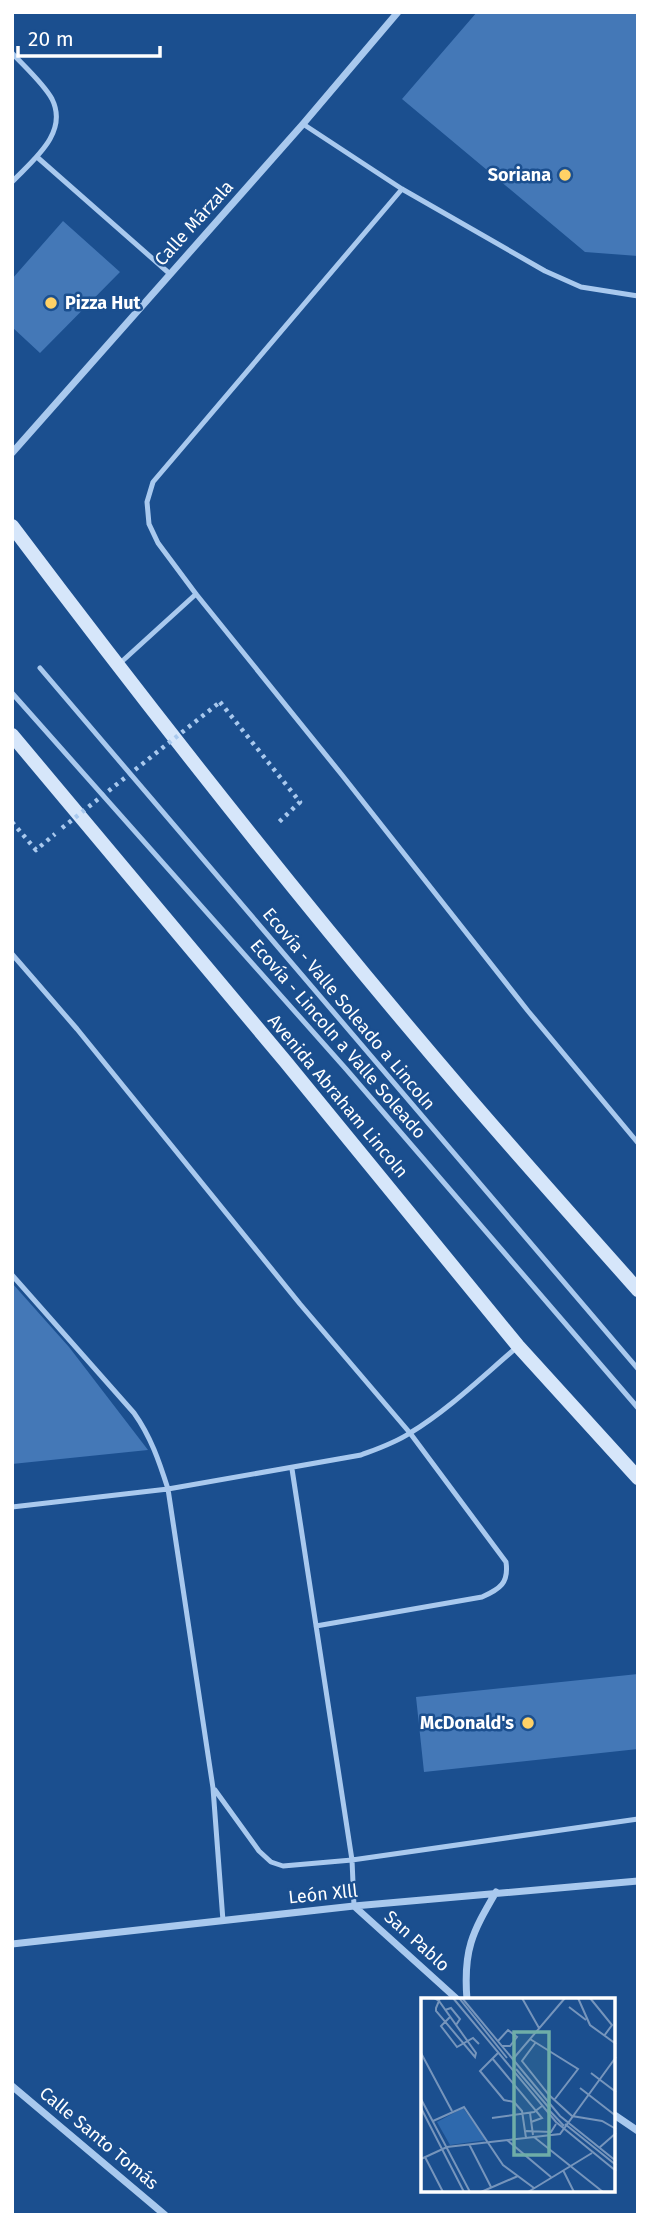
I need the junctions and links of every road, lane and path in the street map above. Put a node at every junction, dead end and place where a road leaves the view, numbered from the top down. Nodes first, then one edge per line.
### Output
1 (398, 12) edge
2 (12, 53) edge
3 (303, 124) junction
4 (37, 157) junction
5 (12, 182) edge
6 (402, 189) junction
7 (170, 274) junction
8 (638, 296) edge
9 (12, 453) edge
10 (12, 526) edge
11 (196, 594) junction
12 (117, 666) junction
13 (40, 668) dead end
14 (12, 693) edge
15 (12, 735) edge
16 (300, 802) dead end
17 (12, 822) edge
18 (12, 954) edge
19 (638, 1143) edge
20 (12, 1275) edge
21 (638, 1290) edge
22 (518, 1346) junction
23 (638, 1369) edge
24 (638, 1408) edge
25 (410, 1433) junction
26 (292, 1469) junction
27 (638, 1478) edge
28 (168, 1489) junction
29 (12, 1507) edge
30 (316, 1626) junction
31 (213, 1788) junction
32 (638, 1819) edge
33 (352, 1860) junction
34 (638, 1881) edge
35 (496, 1892) junction
36 (354, 1906) junction
37 (223, 1921) junction
38 (12, 1944) edge
39 (456, 1998) edge
40 (467, 1998) edge
41 (12, 2086) edge
42 (615, 2115) edge
43 (638, 2131) edge
44 (165, 2215) edge

1 - 3 street, Calle Márzala
2 - 4 lane
3 - 6 lane
3 - 7 street, Calle Márzala
4 - 5 lane
4 - 7 lane
6 - 8 lane
6 - 11 lane
7 - 9 street, Calle Márzala
10 - 12 main road
11 - 12 lane
11 - 19 lane
12 - 21 main road
13 - 23 lane, Ecovía - Valle Soleado a Lincoln
14 - 24 lane, Ecovía - Lincoln a Valle Soleado
15 - 22 main road, Avenida Abraham Lincoln
16 - 17 path, bridge
18 - 25 lane
20 - 28 lane
22 - 25 lane
22 - 27 main road, Avenida Abraham Lincoln
25 - 26 lane
25 - 30 lane
26 - 28 lane
26 - 30 lane
28 - 29 lane
28 - 31 lane
30 - 33 lane
31 - 33 lane
31 - 37 lane
32 - 33 lane
33 - 36 lane
34 - 35 street, León Xlll
35 - 36 street, León Xlll
35 - 40 street
36 - 37 street, León Xlll
36 - 39 street, San Pablo
37 - 38 street, León Xlll
41 - 44 street, Calle Santo Tomás
42 - 43 street

